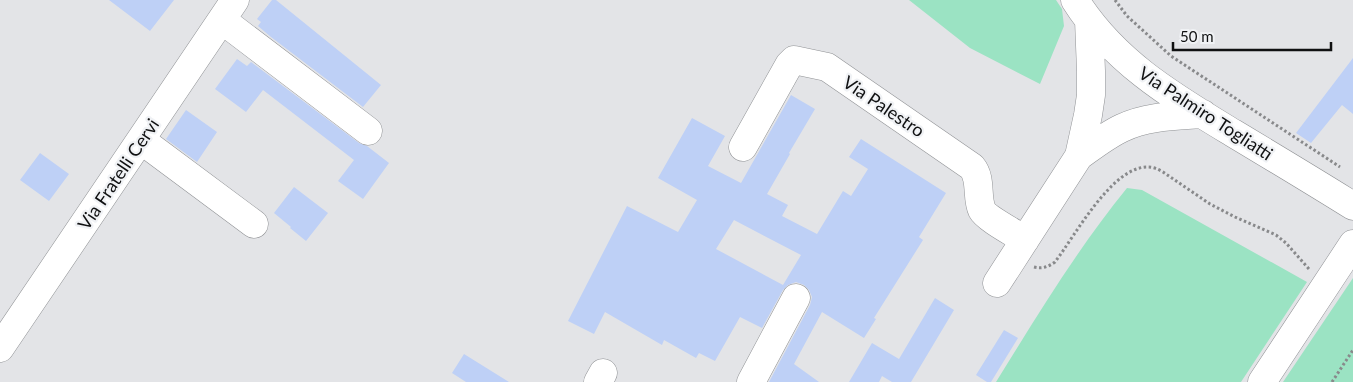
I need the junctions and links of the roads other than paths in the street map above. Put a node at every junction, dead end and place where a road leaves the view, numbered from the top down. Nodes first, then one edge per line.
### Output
1 (226, 7) edge
2 (1082, 10) edge
3 (1203, 114) junction
4 (368, 131) dead end
5 (141, 140) junction
6 (743, 147) dead end
7 (1079, 156) junction
8 (1353, 206) edge
9 (254, 224) dead end
10 (1353, 244) edge
11 (1019, 248) junction
12 (997, 283) dead end
13 (796, 298) dead end
14 (0, 348) edge
15 (751, 382) edge
16 (1262, 382) edge

1 - 4 street
1 - 5 street, Via Fratelli Cervi
2 - 3 street, Via Palmiro Togliatti
2 - 7 street
3 - 7 street
3 - 8 street, Via Palmiro Togliatti
5 - 9 street
5 - 14 street, Via Fratelli Cervi
6 - 11 street, Via Palestro
7 - 11 street
10 - 16 street
11 - 12 street
13 - 15 street

